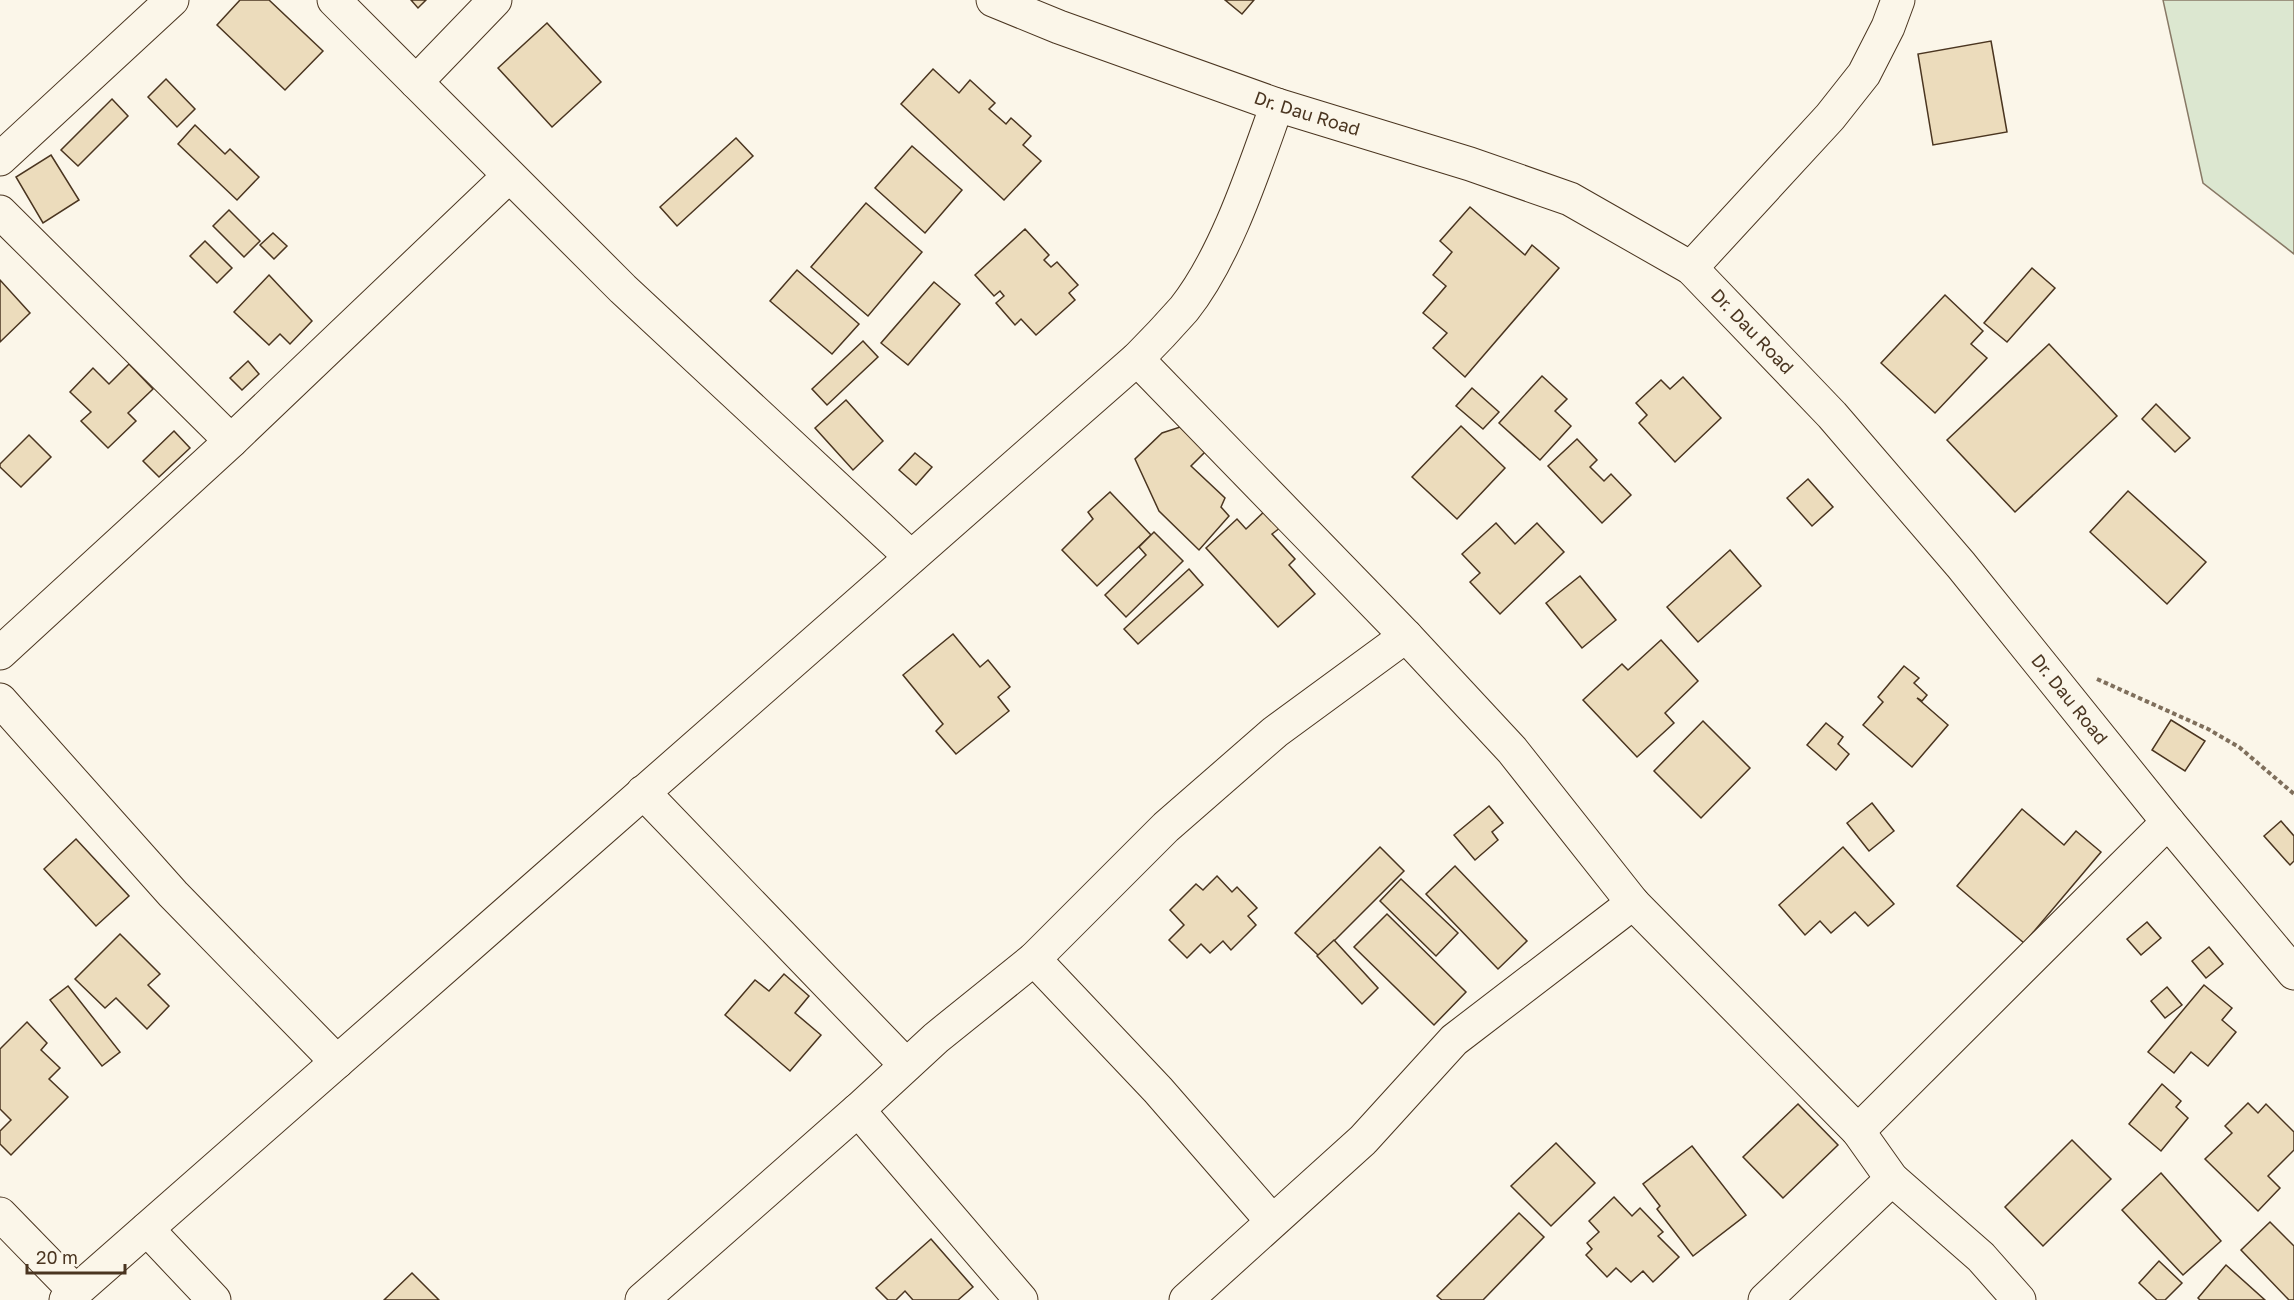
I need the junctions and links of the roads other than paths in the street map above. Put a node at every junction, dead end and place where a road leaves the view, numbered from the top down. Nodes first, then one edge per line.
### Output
1 (172, 0) edge
2 (334, 0) edge
3 (495, 0) edge
4 (993, 0) edge
5 (1898, 0) edge
6 (416, 82) junction
7 (1277, 105) junction
8 (0, 159) edge
9 (509, 176) junction
10 (0, 212) edge
11 (1691, 268) junction
12 (1137, 359) junction
13 (231, 441) junction
14 (910, 557) junction
15 (1406, 636) junction
16 (0, 653) edge
17 (0, 700) edge
18 (643, 792) junction
19 (2168, 822) junction
20 (1634, 903) junction
21 (1034, 959) junction
22 (2294, 973) edge
23 (337, 1062) junction
24 (906, 1065) junction
25 (858, 1110) junction
26 (1858, 1131) junction
27 (1892, 1179) junction
28 (0, 1214) edge
29 (1272, 1221) junction
30 (147, 1229) junction
31 (71, 1296) edge
32 (214, 1300) edge
33 (642, 1300) edge
34 (1021, 1300) edge
35 (1186, 1300) edge
36 (1765, 1300) edge
37 (2019, 1300) edge

1 - 8 street
2 - 6 street
3 - 6 street
4 - 7 street, Dr. Dau Road
5 - 11 street
6 - 9 street
7 - 11 street, Dr. Dau Road
7 - 12 street
9 - 13 street
9 - 14 street
10 - 13 street
11 - 19 street, Dr. Dau Road
12 - 14 street
12 - 15 street
13 - 16 street
14 - 18 street
15 - 20 street
15 - 21 street
17 - 23 street
18 - 23 street
18 - 24 street
19 - 22 street, Dr. Dau Road
19 - 26 street
20 - 26 street
20 - 29 street
21 - 24 street
21 - 29 street
23 - 30 street
24 - 25 street
25 - 33 street
25 - 34 street
26 - 27 street
27 - 36 street
27 - 37 street
28 - 31 street
29 - 35 street
30 - 31 street
30 - 32 street

